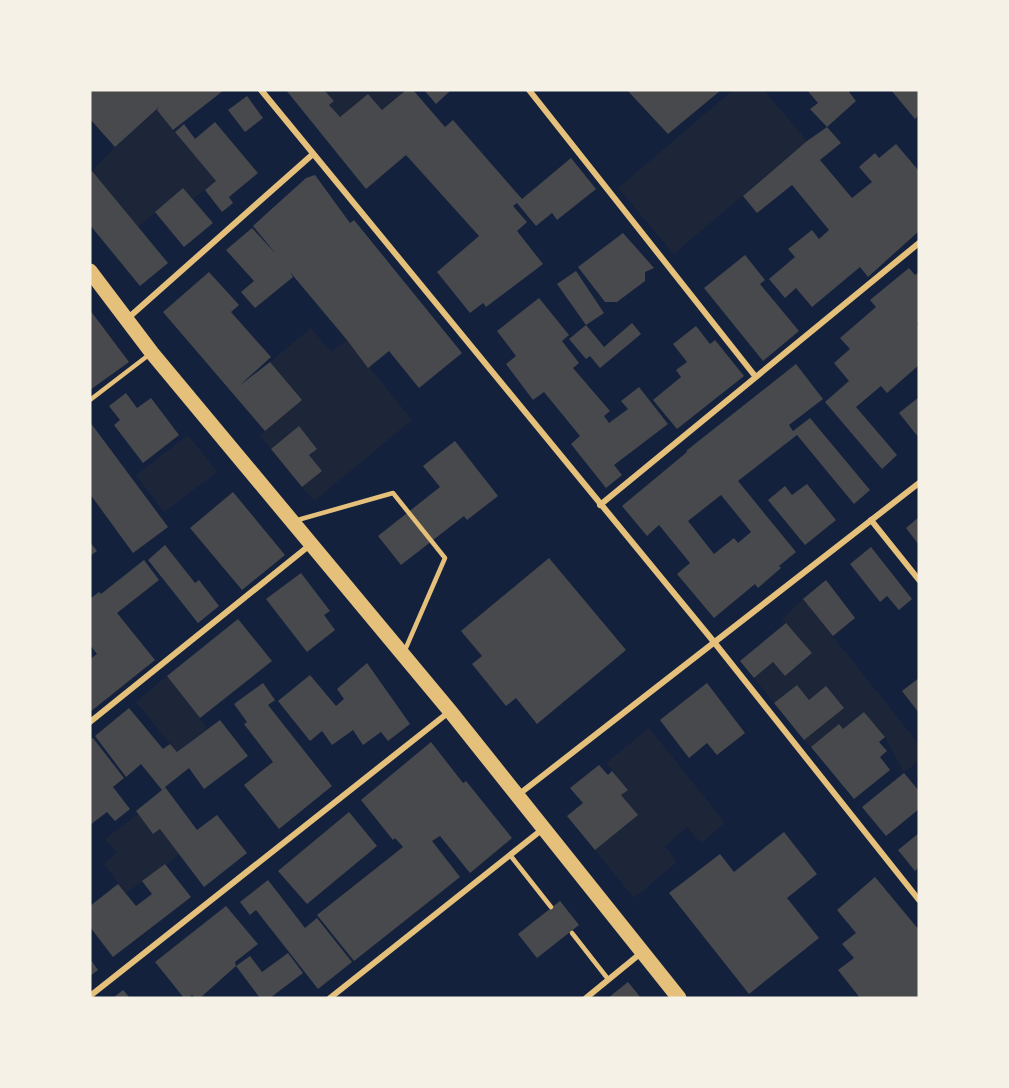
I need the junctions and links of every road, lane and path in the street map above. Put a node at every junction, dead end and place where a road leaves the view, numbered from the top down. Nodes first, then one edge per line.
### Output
1 (261, 90) edge
2 (529, 90) edge
3 (313, 154) junction
4 (919, 243) edge
5 (90, 271) edge
6 (127, 320) junction
7 (152, 352) junction
8 (755, 376) junction
9 (90, 400) edge
10 (919, 483) edge
11 (600, 505) junction
12 (871, 520) junction
13 (292, 522) junction
14 (311, 545) junction
15 (919, 580) edge
16 (714, 642) junction
17 (403, 655) junction
18 (450, 711) junction
19 (90, 722) edge
20 (518, 795) junction
21 (544, 828) junction
22 (510, 855) junction
23 (919, 900) edge
24 (551, 907) dead end
25 (572, 933) dead end
26 (642, 952) junction
27 (608, 980) junction
28 (90, 996) edge
29 (330, 998) edge
30 (586, 998) edge
31 (679, 998) edge

1 - 3 street
2 - 8 street
3 - 6 street
3 - 11 street
4 - 8 street
5 - 6 main road
6 - 7 main road
7 - 9 lane
7 - 13 main road
8 - 11 street
10 - 12 street
11 - 16 street
12 - 15 street
12 - 16 street
13 - 14 main road
13 - 17 lane
14 - 17 main road
14 - 19 street
16 - 20 street
16 - 23 street
17 - 18 main road
18 - 20 main road
18 - 28 street
20 - 21 main road
21 - 22 street
21 - 26 main road
22 - 24 lane
22 - 29 street
25 - 27 lane
26 - 27 street
26 - 31 main road
27 - 30 street

